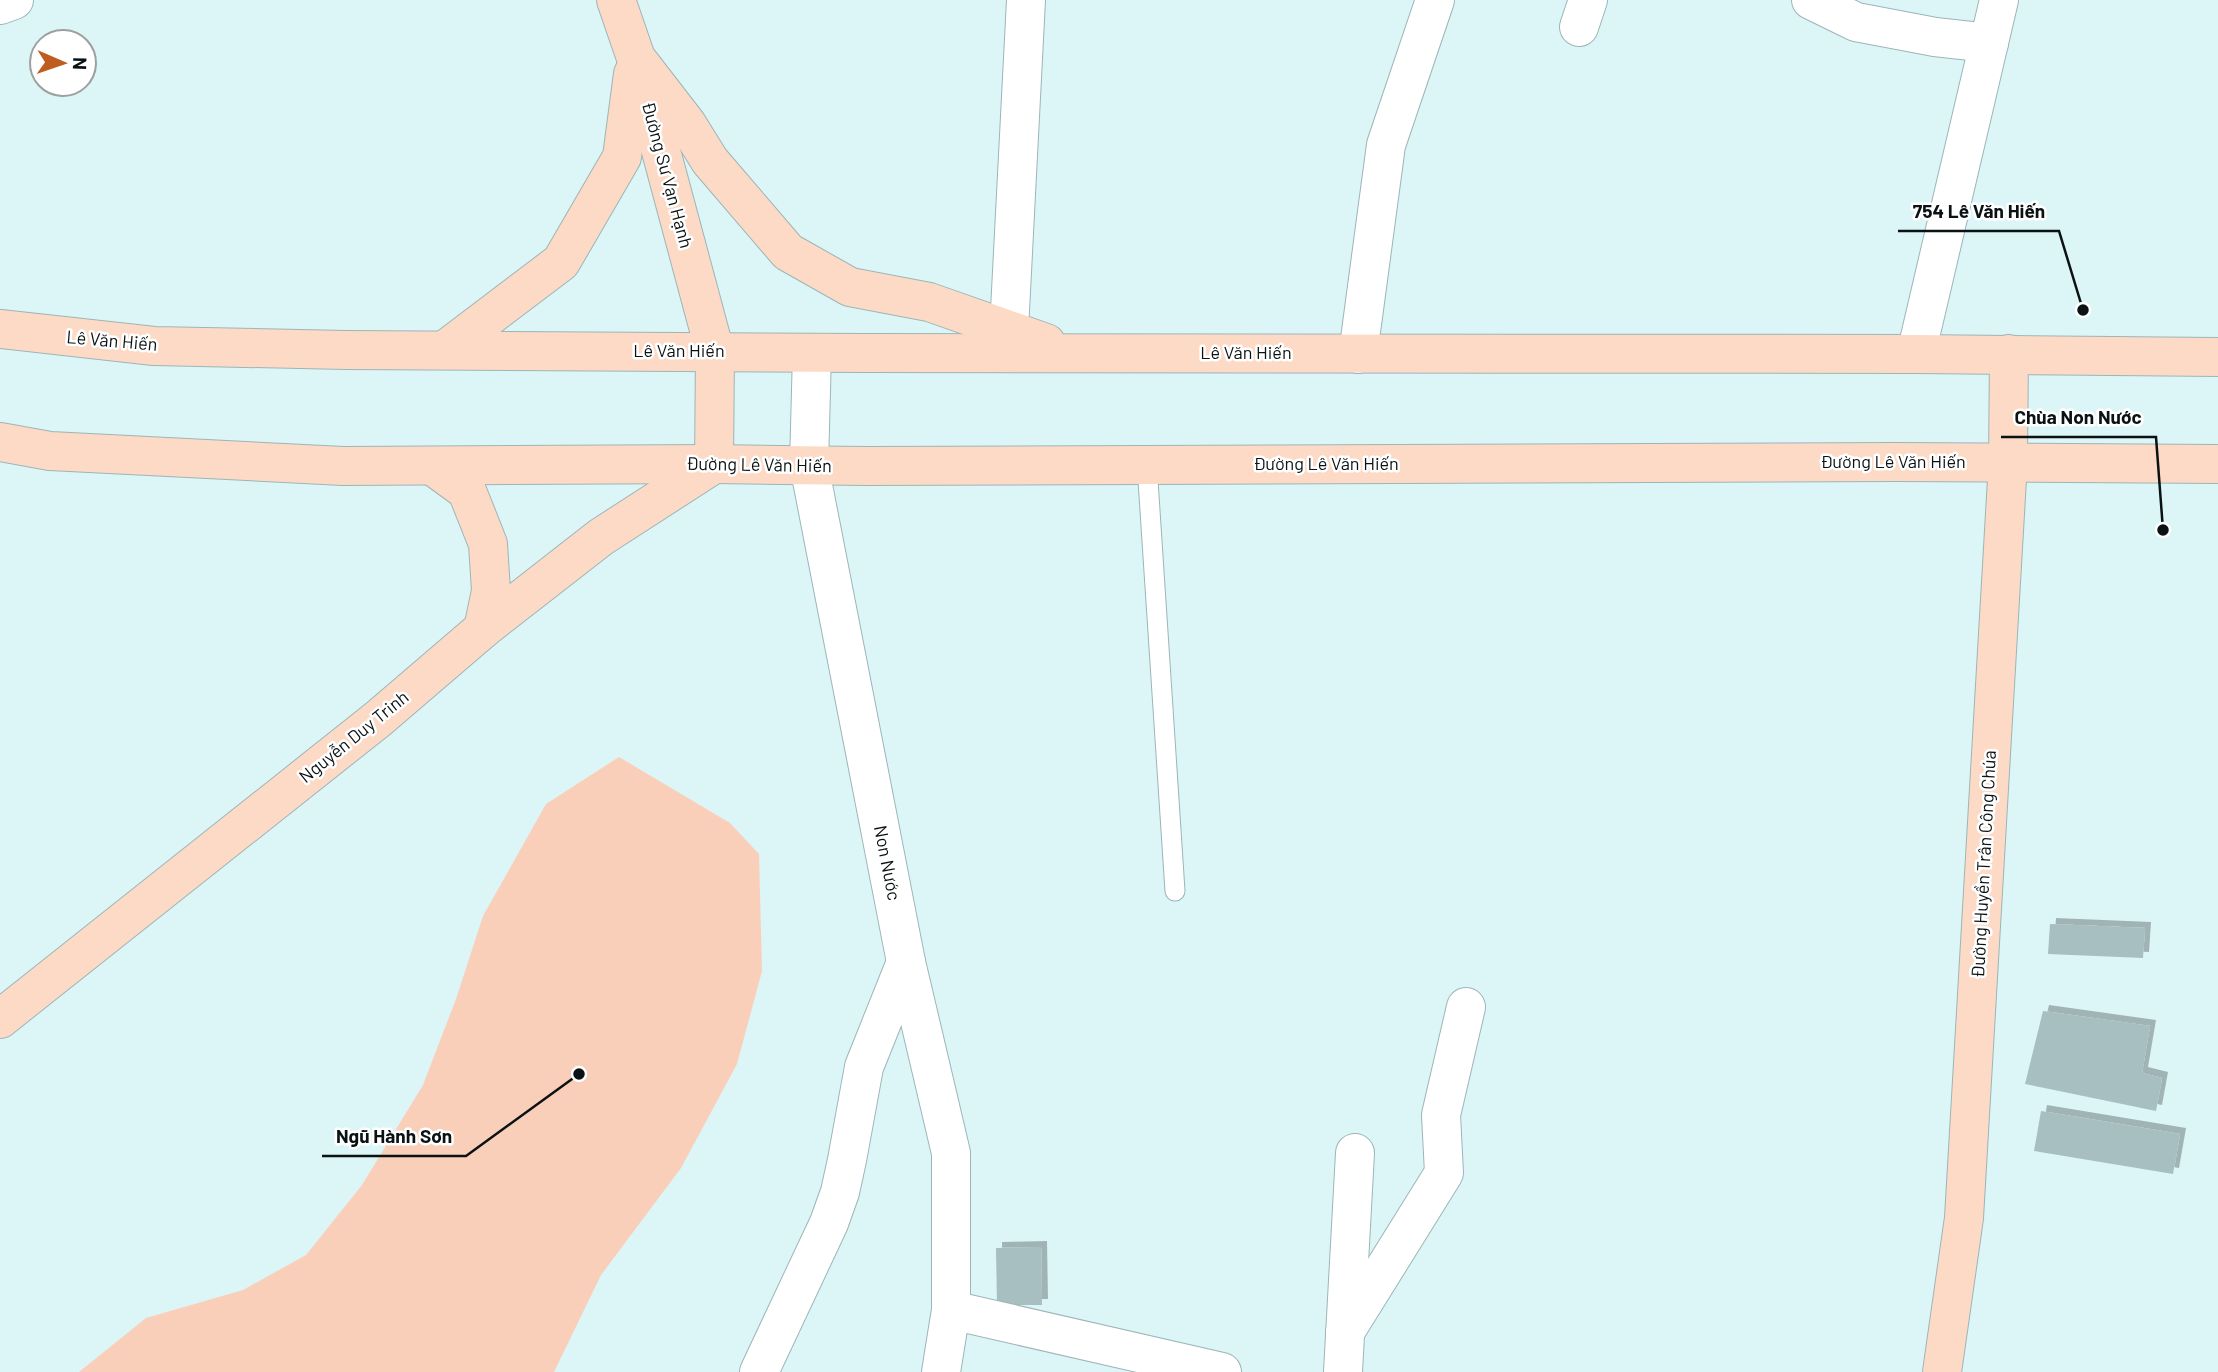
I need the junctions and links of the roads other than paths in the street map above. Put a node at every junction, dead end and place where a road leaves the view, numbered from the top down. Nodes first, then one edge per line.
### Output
1 (14, 0) edge
2 (616, 0) edge
3 (1026, 0) edge
4 (1435, 0) edge
5 (1811, 0) edge
6 (1999, 0) edge
7 (0, 5) edge
8 (1989, 43) junction
9 (636, 58) junction
10 (0, 329) edge
11 (1009, 330) junction
12 (445, 350) junction
13 (715, 352) junction
14 (1072, 352) junction
15 (812, 353) junction
16 (1358, 354) junction
17 (1916, 354) junction
18 (2010, 354) junction
19 (2218, 357) edge
20 (0, 443) edge
21 (2007, 462) junction
22 (714, 464) junction
23 (2218, 464) edge
24 (809, 465) junction
25 (1147, 465) junction
26 (434, 467) junction
27 (483, 629) junction
28 (1175, 891) dead end
29 (906, 962) junction
30 (1466, 1007) dead end
31 (0, 1019) edge
32 (1355, 1153) dead end
33 (951, 1310) junction
34 (1345, 1332) junction
35 (759, 1372) edge
36 (941, 1372) edge
37 (1222, 1372) edge
38 (1343, 1372) edge
39 (1942, 1372) edge

1 - 7 street
2 - 9 main road, Đường Sư Vạn Hạnh
3 - 11 street
4 - 16 street
5 - 8 street
6 - 8 street
8 - 17 street
9 - 11 main road
9 - 12 main road
9 - 13 main road, Đường Sư Vạn Hạnh
10 - 12 main road, Lê Văn Hiến
11 - 14 main road
12 - 13 main road, Lê Văn Hiến
13 - 15 main road, Lê Văn Hiến
13 - 22 main road, Đường Sư Vạn Hạnh
14 - 15 main road, Lê Văn Hiến
14 - 16 main road, Lê Văn Hiến
15 - 24 street, Non Nước
16 - 17 main road
17 - 18 main road
18 - 19 main road
18 - 21 main road, Đường Huyền Trân Công Chúa
20 - 26 main road
21 - 23 main road, Đường Lê Văn Hiến
21 - 25 main road, Đường Lê Văn Hiến
21 - 39 main road, Đường Huyền Trân Công Chúa
22 - 24 main road, Đường Lê Văn Hiến
22 - 26 main road, Đường Lê Văn Hiến
22 - 27 main road, Nguyễn Duy Trinh
24 - 25 main road, Đường Lê Văn Hiến
24 - 29 street, Non Nước
25 - 28 lane
26 - 27 main road
27 - 31 main road, Nguyễn Duy Trinh
29 - 33 street, Non Nước
29 - 35 street
30 - 34 street
32 - 34 street
33 - 36 street, Non Nước
33 - 37 street
34 - 38 street

